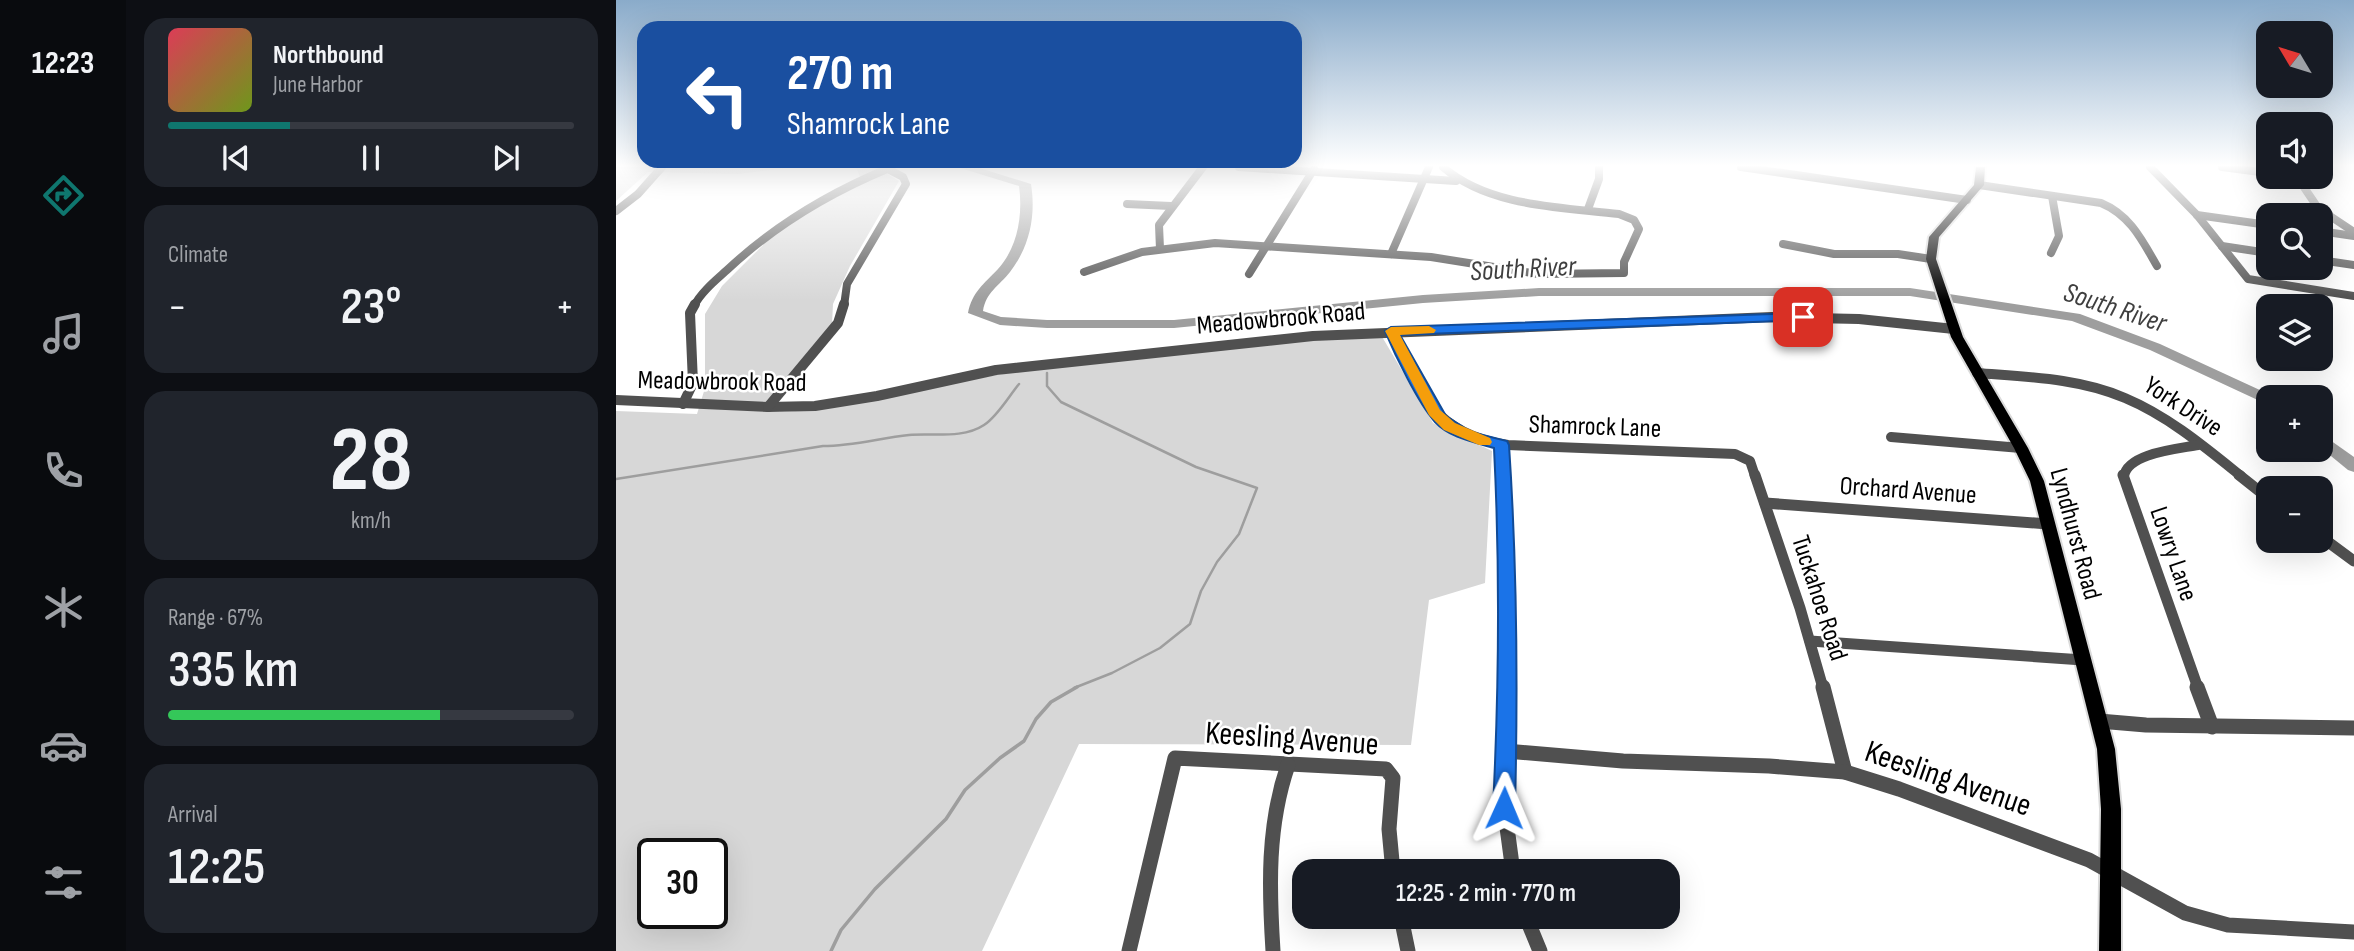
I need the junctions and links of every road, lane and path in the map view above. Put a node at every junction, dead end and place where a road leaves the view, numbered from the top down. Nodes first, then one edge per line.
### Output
1 (799, 211) edge
2 (890, 211) edge
3 (1168, 211) edge
4 (1287, 211) edge
5 (1410, 211) edge
6 (1602, 211) edge
7 (1957, 211) edge
8 (2055, 211) edge
9 (2120, 211) edge
10 (2193, 211) edge
11 (2323, 211) edge
12 (2197, 215) junction
13 (2256, 223) edge
14 (2333, 233) edge
15 (2354, 234) edge
16 (1783, 244) dead end
17 (1267, 245) junction
18 (2222, 246) junction
19 (1160, 248) junction
20 (2256, 251) edge
21 (2050, 253) dead end
22 (1391, 254) junction
23 (1931, 259) junction
24 (2333, 262) edge
25 (2354, 265) edge
26 (2157, 266) dead end
27 (1084, 272) dead end
28 (1249, 274) dead end
29 (2354, 296) edge
30 (1954, 330) junction
31 (1391, 331) junction
32 (1977, 373) junction
33 (616, 400) edge
34 (683, 404) junction
35 (768, 407) junction
36 (1891, 437) dead end
37 (2198, 444) junction
38 (1502, 445) junction
39 (2021, 448) junction
40 (1729, 453) joint
41 (2256, 489) edge
42 (1765, 502) junction
43 (2048, 524) junction
44 (2333, 546) edge
45 (2354, 561) edge
46 (1810, 641) junction
47 (2083, 660) junction
48 (2099, 721) junction
49 (2212, 727) junction
50 (2354, 728) edge
51 (1506, 751) junction
52 (1288, 765) junction
53 (1845, 772) junction
54 (1392, 859) edge
55 (1511, 859) edge
56 (2111, 873) junction
57 (1403, 929) edge
58 (1531, 929) edge
59 (2354, 932) edge
60 (1129, 951) edge
61 (1273, 951) edge
62 (1408, 951) edge
63 (1540, 951) edge
64 (2110, 951) edge

1 - 34 street
2 - 35 street
3 - 19 street
4 - 17 street
5 - 22 street
6 - 22 street
7 - 23 main road
8 - 21 street
9 - 26 street
10 - 12 street
11 - 15 street
12 - 13 street
12 - 18 street
14 - 15 street
16 - 23 street
17 - 19 street
17 - 22 street
17 - 28 street
18 - 20 street
18 - 29 street
19 - 27 street
23 - 30 main road, Lyndhurst Road
24 - 25 street
30 - 31 street, Meadowbrook Road
30 - 32 main road, Lyndhurst Road
31 - 35 street, Meadowbrook Road
31 - 38 street, Shamrock Lane
32 - 37 street, York Drive
32 - 39 main road, Lyndhurst Road
33 - 34 street, Meadowbrook Road
34 - 35 street, Meadowbrook Road
36 - 39 street
37 - 41 street, York Drive
37 - 49 street, Lowry Lane
38 - 40 street, Shamrock Lane
38 - 51 street
39 - 43 main road, Lyndhurst Road
40 - 42 street, Tuckahoe Road
42 - 43 street, Orchard Avenue
42 - 46 street, Tuckahoe Road
43 - 47 main road, Lyndhurst Road
44 - 45 street
46 - 47 street
46 - 53 street, Tuckahoe Road
47 - 48 main road, Lyndhurst Road
48 - 49 street
48 - 56 main road, Lyndhurst Road
49 - 50 street
51 - 53 street, Keesling Avenue
51 - 55 street
52 - 54 street, Keesling Avenue
52 - 60 street, Keesling Avenue
52 - 61 street
53 - 56 street, Keesling Avenue
56 - 59 street, Keesling Avenue
56 - 64 main road, Lyndhurst Road
57 - 62 street
58 - 63 street

